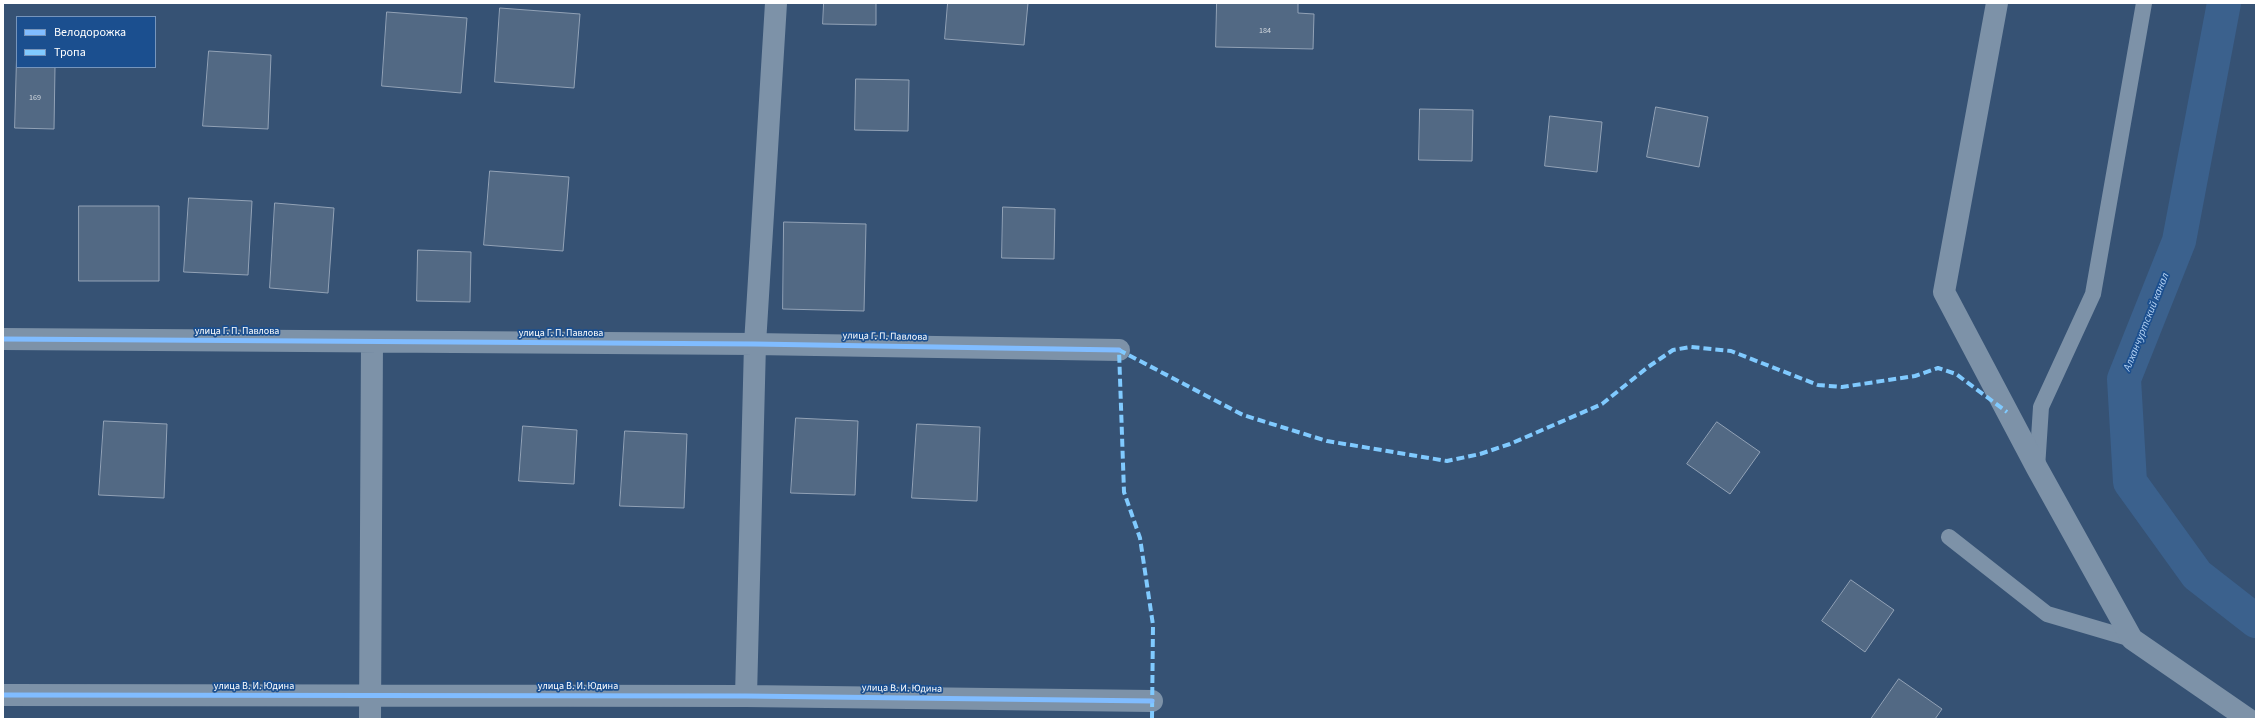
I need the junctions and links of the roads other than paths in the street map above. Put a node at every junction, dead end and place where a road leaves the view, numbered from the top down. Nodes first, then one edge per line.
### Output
1 (776, 3) edge
2 (1997, 3) edge
3 (2144, 3) edge
4 (3, 339) edge
5 (372, 342) junction
6 (755, 344) junction
7 (1119, 350) dead end
8 (2037, 468) junction
9 (1949, 537) dead end
10 (2132, 639) junction
11 (3, 695) edge
12 (370, 696) junction
13 (746, 696) junction
14 (1152, 701) dead end
15 (370, 719) edge
16 (2248, 719) edge

1 - 6 street
2 - 8 street
3 - 8 lane
4 - 5 street, улица Г. П. Павлова
5 - 6 street, улица Г. П. Павлова
5 - 12 street
6 - 7 street, улица Г. П. Павлова
6 - 13 street
8 - 10 street
9 - 10 lane
10 - 16 street
11 - 12 street, улица В. И. Юдина
12 - 13 street, улица В. И. Юдина
12 - 15 street
13 - 14 street, улица В. И. Юдина

